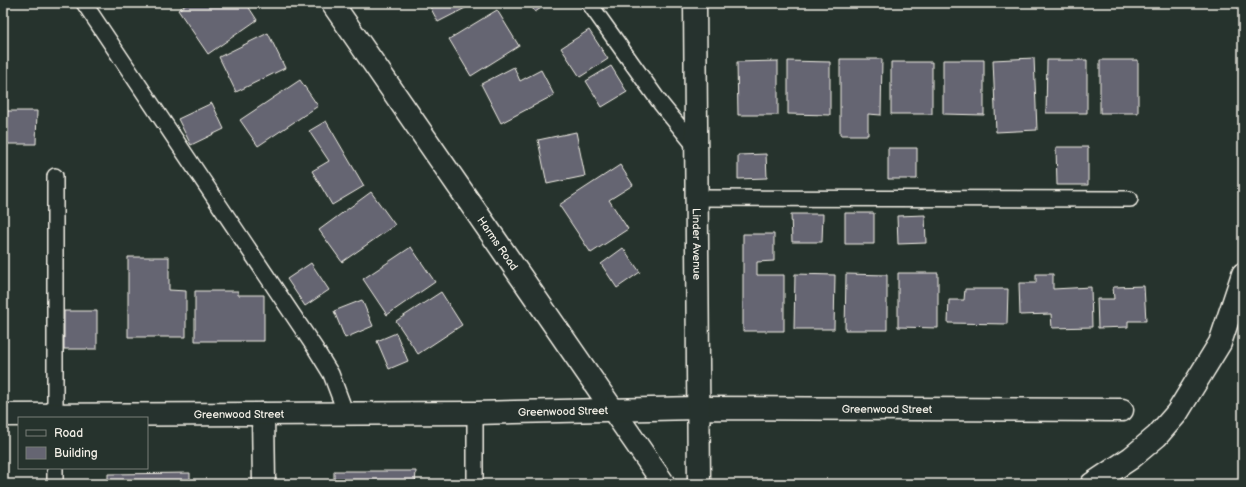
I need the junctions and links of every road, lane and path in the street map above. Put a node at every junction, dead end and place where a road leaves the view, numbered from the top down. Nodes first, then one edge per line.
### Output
1 (84, 3) edge
2 (332, 3) edge
3 (589, 3) edge
4 (695, 3) edge
5 (695, 146) junction
6 (55, 176) dead end
7 (696, 198) junction
8 (1130, 199) dead end
9 (1243, 274) edge
10 (697, 408) junction
11 (611, 409) junction
12 (1122, 410) dead end
13 (475, 413) junction
14 (264, 414) junction
15 (346, 414) junction
16 (3, 416) edge
17 (55, 416) edge
18 (55, 469) edge
19 (55, 484) edge
20 (264, 484) edge
21 (475, 484) edge
22 (664, 484) edge
23 (698, 484) edge
24 (1092, 484) edge

1 - 15 lane
2 - 11 main road, Harms Road
3 - 5 lane
4 - 5 main road, Linder Avenue
5 - 7 main road, Linder Avenue
6 - 17 lane
7 - 8 lane
7 - 10 main road, Linder Avenue
9 - 24 main road
10 - 11 main road, Greenwood Street
10 - 12 main road, Greenwood Street
10 - 23 main road, Linder Avenue
11 - 13 main road, Greenwood Street
11 - 22 main road, Harms Road
13 - 15 main road, Greenwood Street
13 - 21 lane
14 - 15 main road, Greenwood Street
14 - 17 main road, Greenwood Street
14 - 20 main road
16 - 17 main road, Greenwood Street
18 - 19 lane

